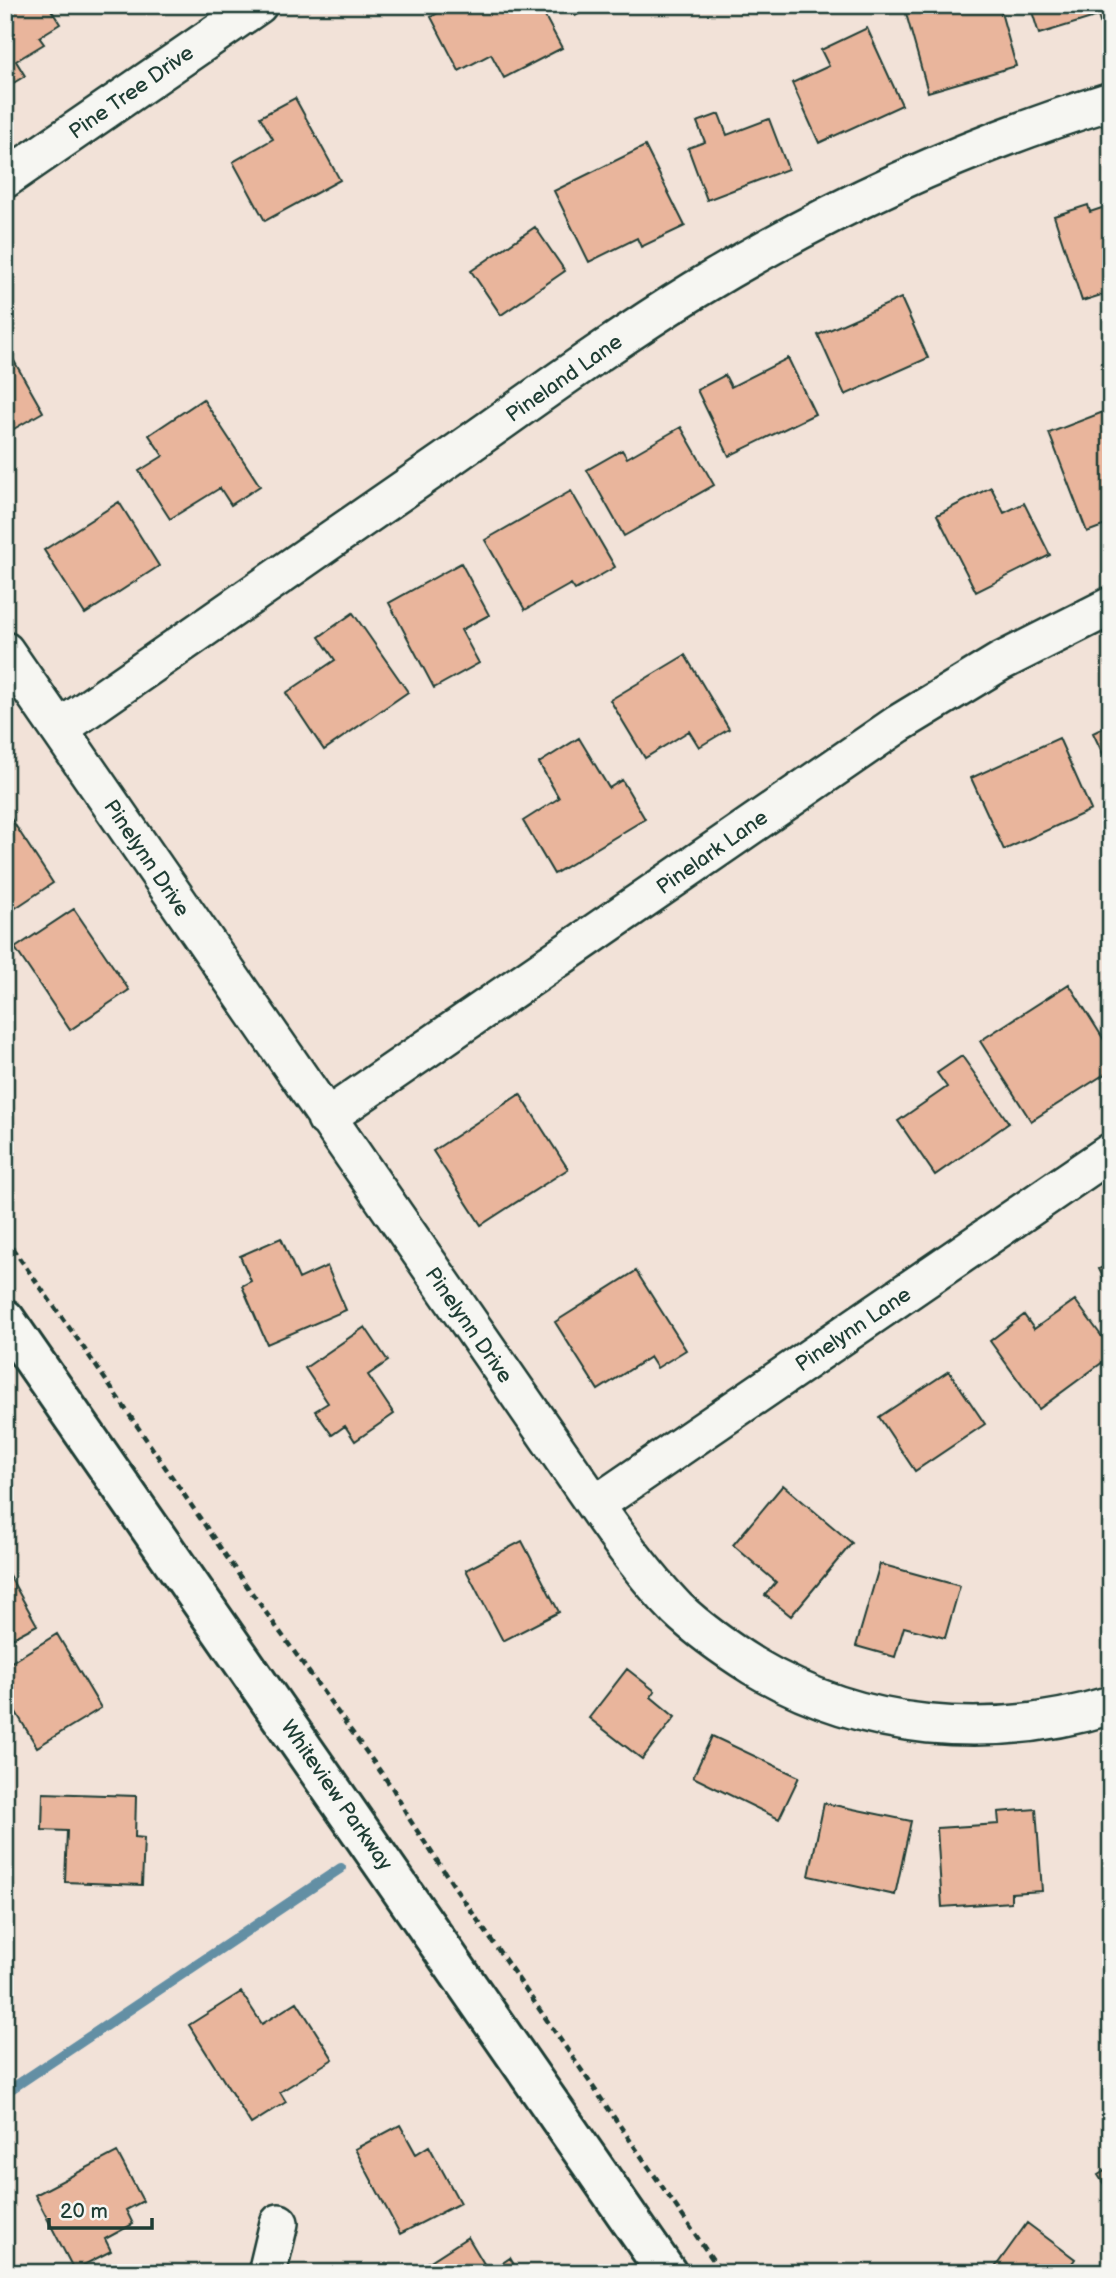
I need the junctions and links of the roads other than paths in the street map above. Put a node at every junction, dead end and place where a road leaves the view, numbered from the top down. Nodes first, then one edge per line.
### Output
1 (258, 5) edge
2 (1111, 101) edge
3 (5, 179) edge
4 (1111, 606) edge
5 (5, 651) edge
6 (59, 729) junction
7 (326, 1118) junction
8 (1111, 1152) edge
9 (5, 1319) edge
10 (594, 1506) junction
11 (1111, 1705) edge
12 (279, 2223) dead end
13 (267, 2273) edge
14 (667, 2273) edge

1 - 3 street, Pine Tree Drive
2 - 6 street, Pineland Lane
4 - 7 street, Pinelark Lane
5 - 6 street, Pinelynn Drive
6 - 7 street, Pinelynn Drive
7 - 10 street, Pinelynn Drive
8 - 10 street, Pinelynn Lane
9 - 14 street, Whiteview Parkway
10 - 11 street, Pinelynn Drive
12 - 13 street

